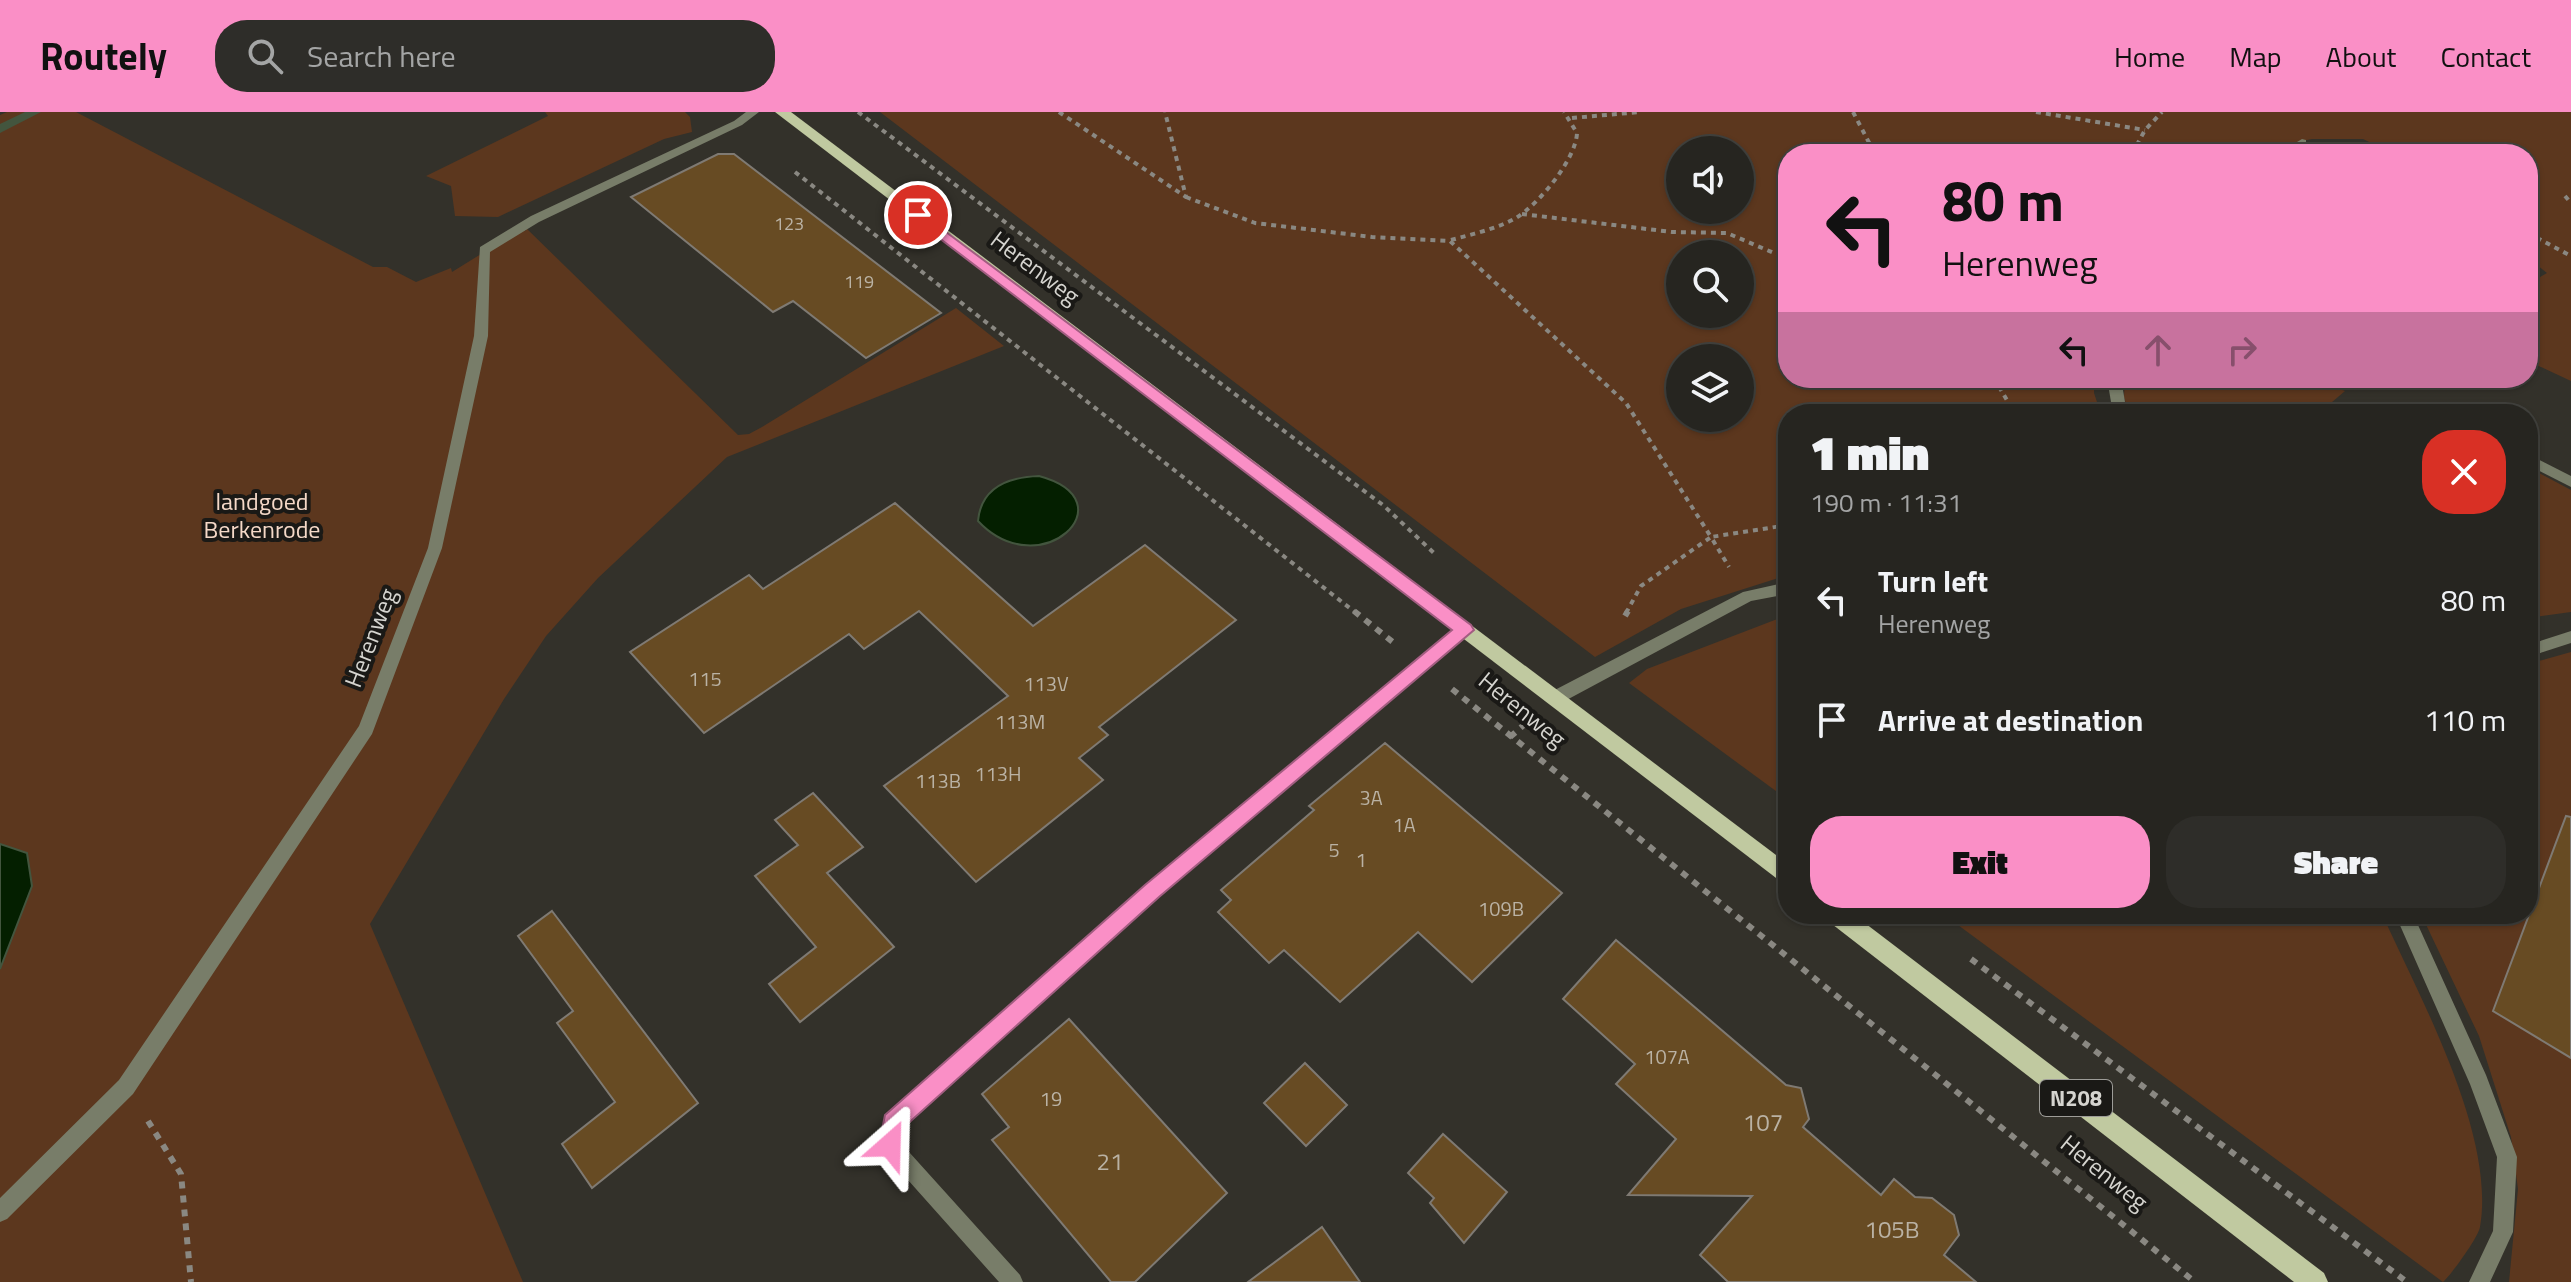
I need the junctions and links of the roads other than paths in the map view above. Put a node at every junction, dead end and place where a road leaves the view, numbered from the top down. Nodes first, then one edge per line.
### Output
1 (753, 112) edge
2 (782, 112) edge
3 (2538, 464) edge
4 (2571, 482) edge
5 (1778, 590) edge
6 (1465, 630) junction
7 (2571, 637) edge
8 (2538, 648) edge
9 (1555, 698) junction
10 (1778, 869) edge
11 (1849, 924) edge
12 (2408, 924) edge
13 (0, 1212) edge
14 (1013, 1282) edge
15 (2315, 1282) edge
16 (2479, 1282) edge

1 - 13 street, Herenweg
2 - 6 main road, Herenweg
3 - 4 street
5 - 9 street
6 - 9 main road, Herenweg
6 - 14 street
7 - 8 street
9 - 10 main road, Herenweg
11 - 15 main road, Herenweg / N208
12 - 16 street

